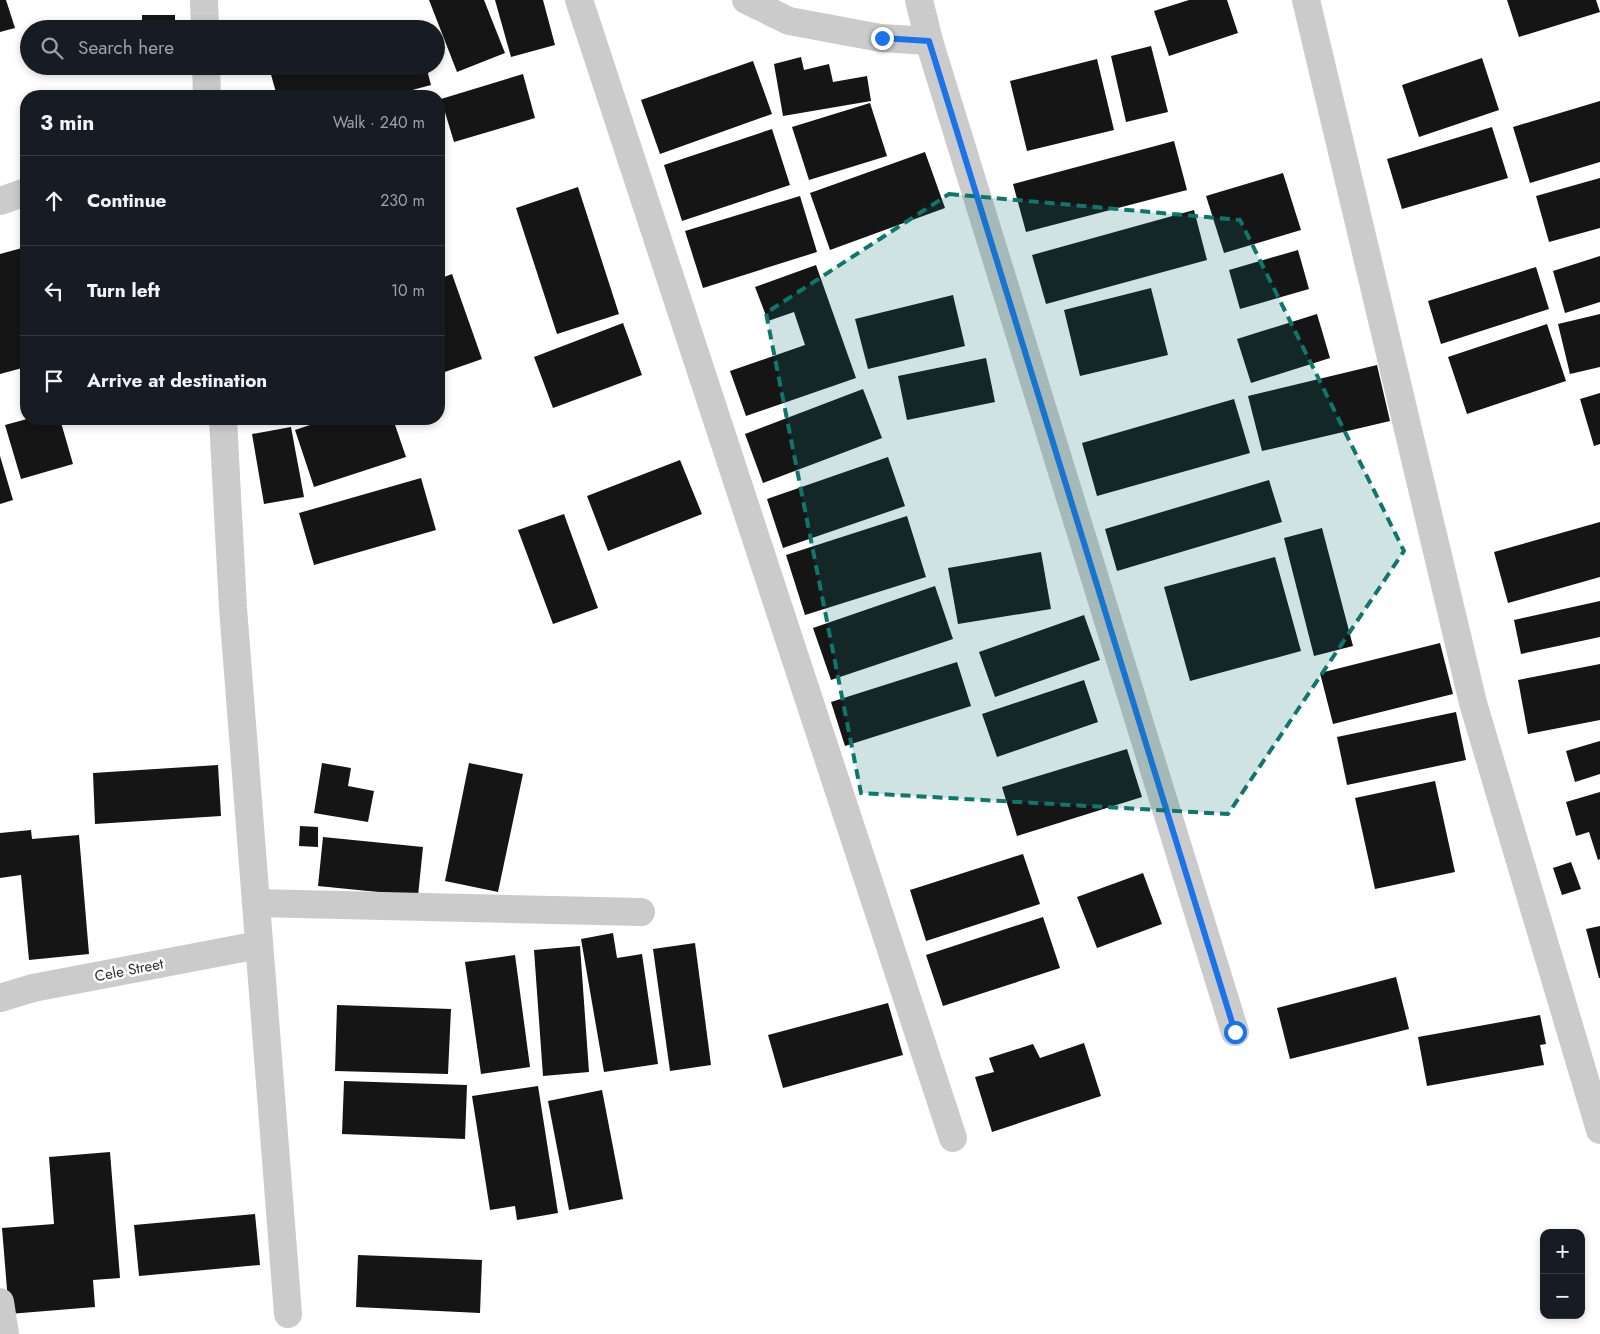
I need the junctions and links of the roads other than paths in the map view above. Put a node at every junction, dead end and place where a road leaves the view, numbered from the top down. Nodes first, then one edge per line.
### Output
1 (204, 0) edge
2 (579, 0) edge
3 (746, 0) edge
4 (919, 0) edge
5 (1306, 0) edge
6 (205, 20) edge
7 (929, 41) junction
8 (206, 75) edge
9 (207, 90) edge
10 (20, 194) edge
11 (0, 201) edge
12 (223, 425) edge
13 (256, 903) junction
14 (641, 912) dead end
15 (259, 945) junction
16 (0, 998) edge
17 (1235, 1032) dead end
18 (1600, 1130) edge
19 (953, 1138) dead end
20 (0, 1302) edge
21 (288, 1314) dead end
22 (5, 1334) edge

1 - 6 street
2 - 19 street
3 - 7 street
4 - 7 street
5 - 18 street
7 - 17 street
8 - 9 street
10 - 11 street
12 - 13 street
13 - 14 street
13 - 15 street
15 - 16 street, Cele Street
15 - 21 street
20 - 22 street

